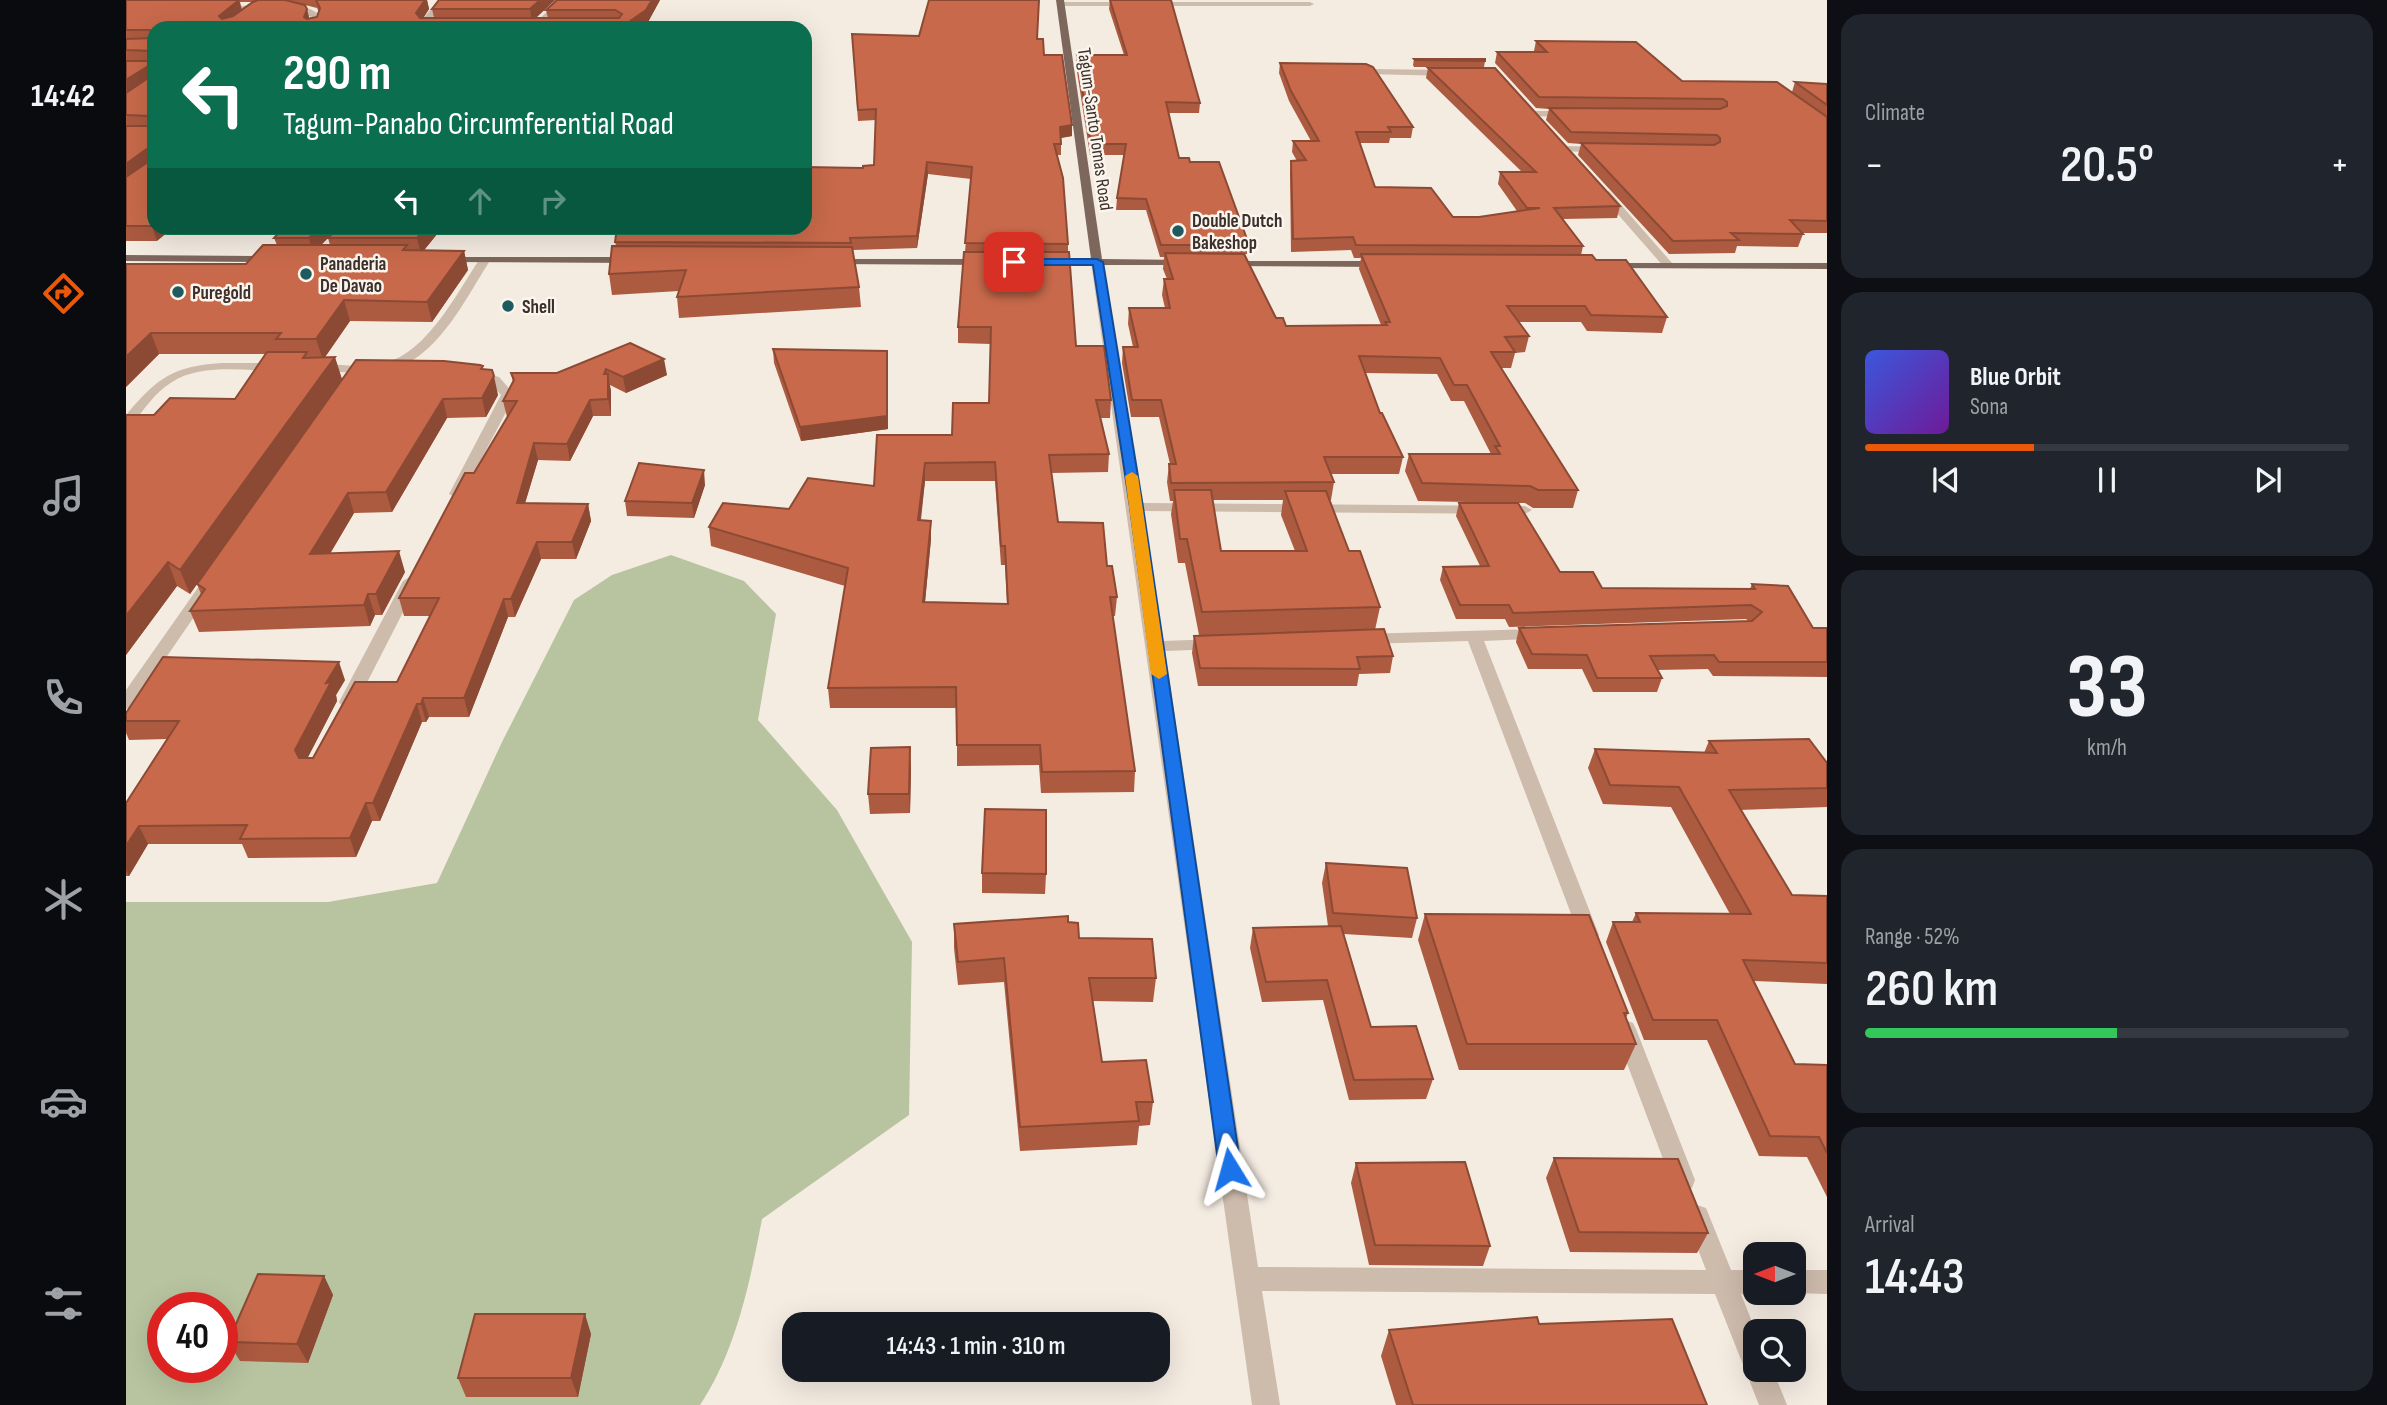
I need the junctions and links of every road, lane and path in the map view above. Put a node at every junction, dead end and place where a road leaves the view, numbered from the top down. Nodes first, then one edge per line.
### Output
1 (563, 0) edge
2 (441, 2) edge
3 (1060, 2) edge
4 (426, 4) edge
5 (1310, 4) dead end
6 (259, 6) junction
7 (209, 7) edge
8 (325, 7) edge
9 (313, 13) junction
10 (249, 14) edge
11 (317, 21) edge
12 (428, 21) edge
13 (541, 21) edge
14 (1370, 72) edge
15 (1458, 73) edge
16 (1523, 104) edge
17 (1532, 114) junction
18 (1585, 114) edge
19 (1541, 123) edge
20 (1558, 141) edge
21 (1566, 149) junction
22 (1619, 150) edge
23 (1576, 160) edge
24 (1594, 181) edge
25 (126, 258) edge
26 (290, 259) edge
27 (429, 259) edge
28 (485, 259) junction
29 (652, 260) edge
30 (819, 261) edge
31 (1000, 262) edge
32 (1028, 262) edge
33 (1097, 262) junction
34 (1195, 263) edge
35 (1209, 263) edge
36 (1390, 264) edge
37 (1598, 265) edge
38 (1668, 265) junction
39 (1827, 266) edge
40 (390, 366) junction
41 (360, 367) junction
42 (414, 369) edge
43 (457, 373) edge
44 (344, 389) edge
45 (126, 423) edge
46 (451, 503) edge
47 (1137, 507) junction
48 (1525, 510) edge
49 (420, 564) edge
50 (219, 568) edge
51 (1555, 633) edge
52 (1474, 636) junction
53 (1349, 640) edge
54 (1238, 643) edge
55 (1156, 646) junction
56 (126, 703) edge
57 (338, 722) edge
58 (1598, 959) edge
59 (1618, 1011) edge
60 (1247, 1279) junction
61 (1722, 1282) junction
62 (1743, 1282) edge
63 (1806, 1282) edge
64 (1827, 1282) edge
65 (1743, 1333) edge
66 (1764, 1382) edge
67 (1266, 1405) edge
68 (1773, 1405) edge

1 - 13 street
2 - 4 street
2 - 12 street
3 - 5 street
3 - 33 main road, Tagum-Santo Tomas Road
6 - 7 street
6 - 9 street
6 - 10 street
8 - 9 street
9 - 11 street
14 - 15 street
16 - 17 street
17 - 18 street
17 - 19 street
20 - 21 street
21 - 22 street
21 - 23 street
24 - 38 street
25 - 26 main road
27 - 28 main road
28 - 29 main road
28 - 40 street
30 - 31 main road
32 - 33 main road
33 - 34 main road
33 - 47 street
35 - 36 main road
37 - 38 main road
38 - 39 main road
40 - 41 street
40 - 42 street
41 - 44 street
41 - 45 street
43 - 46 street
47 - 48 street
47 - 55 street
49 - 57 street
50 - 56 street
51 - 52 street
52 - 53 street
52 - 58 street
54 - 55 street
55 - 60 street
59 - 61 street
60 - 61 street
60 - 67 street
61 - 62 street
61 - 65 street
63 - 64 street
66 - 68 street

